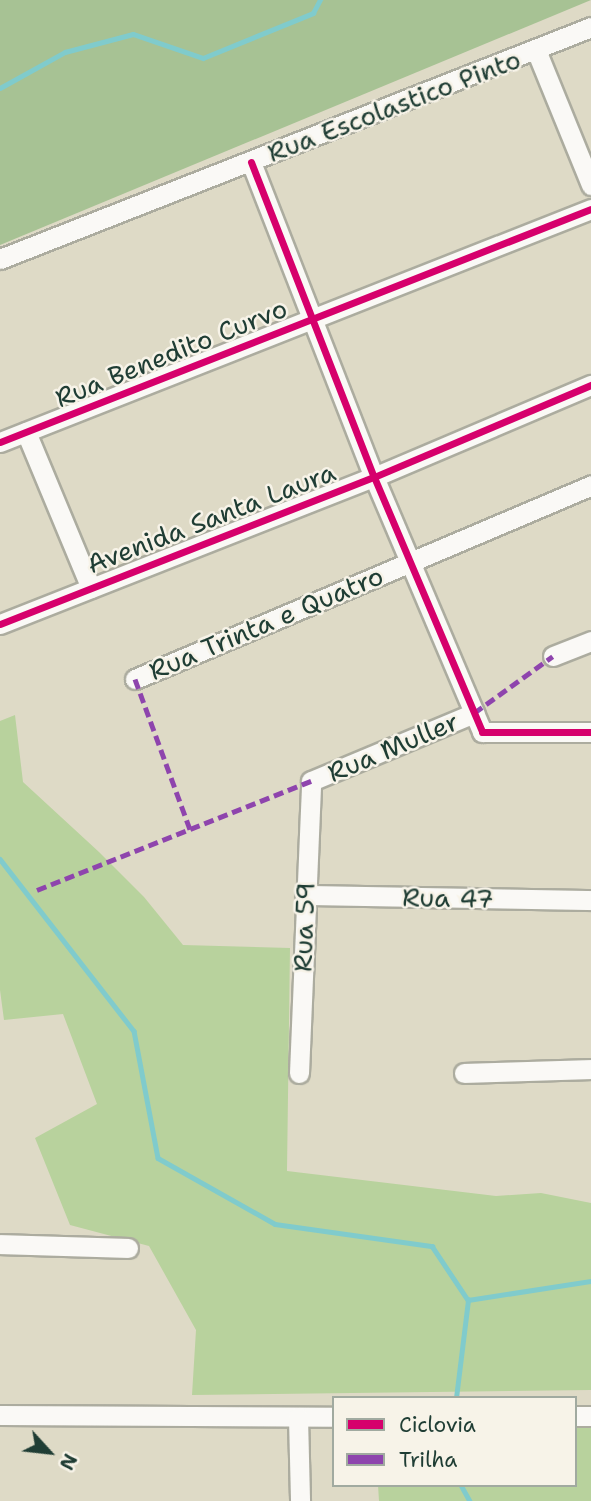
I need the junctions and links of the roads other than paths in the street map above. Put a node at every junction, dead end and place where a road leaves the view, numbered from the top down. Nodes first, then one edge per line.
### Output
1 (591, 27) edge
2 (536, 50) junction
3 (251, 162) junction
4 (591, 186) edge
5 (591, 209) edge
6 (0, 259) edge
7 (313, 318) junction
8 (591, 385) edge
9 (26, 432) junction
10 (0, 442) edge
11 (373, 477) junction
12 (591, 485) edge
13 (408, 562) junction
14 (91, 588) junction
15 (0, 624) edge
16 (591, 641) edge
17 (553, 656) dead end
18 (135, 680) dead end
19 (474, 713) junction
20 (591, 732) edge
21 (311, 781) joint
22 (305, 895) junction
23 (591, 901) edge
24 (591, 1069) edge
25 (299, 1073) dead end
26 (464, 1073) dead end
27 (0, 1244) edge
28 (128, 1248) dead end
29 (0, 1415) edge
30 (298, 1417) junction
31 (332, 1417) edge
32 (300, 1501) edge

1 - 2 street, Rua Escolastico Pinto
2 - 3 street, Rua Escolastico Pinto
2 - 4 street
3 - 6 street, Rua Escolastico Pinto
3 - 7 street
5 - 7 street, Rua Benedito Curvo
7 - 9 street, Rua Benedito Curvo
7 - 11 street
8 - 11 street, Avenida Santa Laura
9 - 10 street, Rua Benedito Curvo
9 - 14 street
11 - 13 street
11 - 14 street, Avenida Santa Laura
12 - 13 street, Rua Trinta e Quatro
13 - 18 street, Rua Trinta e Quatro
13 - 19 street
14 - 15 street, Avenida Santa Laura
16 - 17 street
19 - 20 street
19 - 21 street, Rua Muller
21 - 22 street, Rua 59
22 - 23 street, Rua 47
22 - 25 street, Rua 59
24 - 26 street
27 - 28 street
29 - 30 street
30 - 31 street
30 - 32 street

